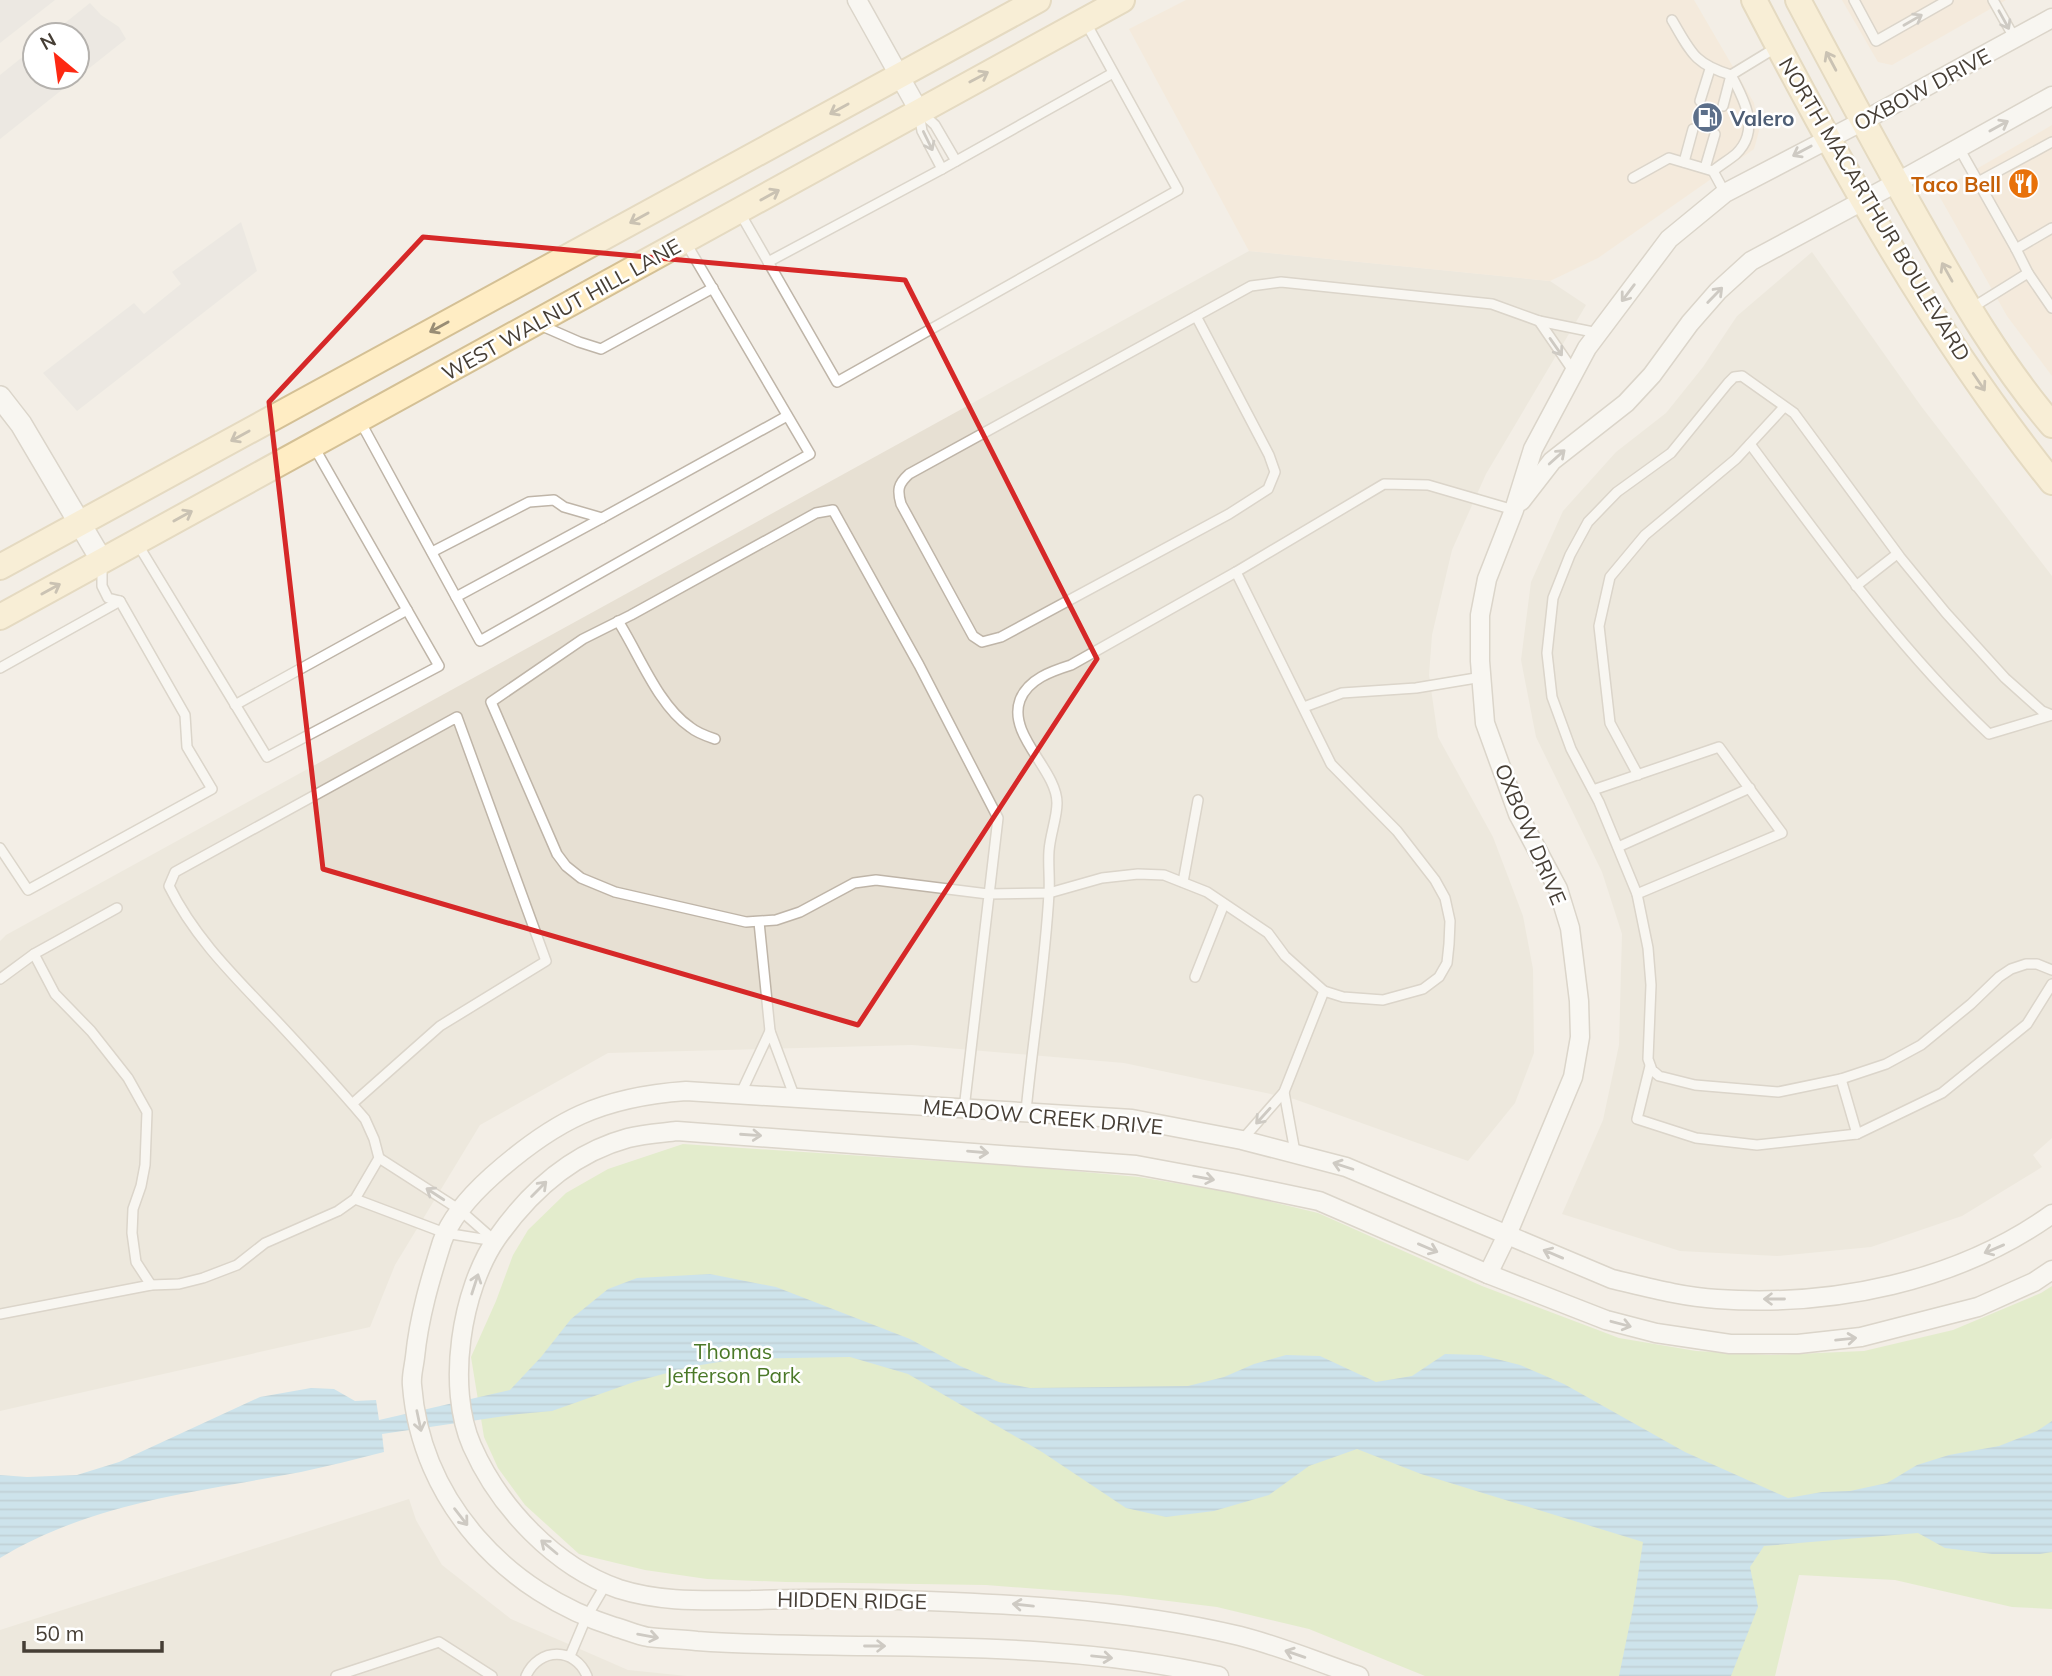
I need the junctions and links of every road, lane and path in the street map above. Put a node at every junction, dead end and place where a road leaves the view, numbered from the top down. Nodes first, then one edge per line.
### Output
1 (857, 0) edge
2 (1038, 0) edge
3 (1122, 0) edge
4 (1754, 0) edge
5 (1798, 0) edge
6 (1854, 0) edge
7 (1948, 0) edge
8 (1993, 0) edge
9 (2052, 19) edge
10 (1084, 20) junction
11 (1672, 20) dead end
12 (2015, 39) junction
13 (1778, 46) junction
14 (1710, 69) junction
15 (1113, 73) junction
16 (1731, 75) junction
17 (899, 76) junction
18 (2052, 96) edge
19 (1700, 102) dead end
20 (1723, 107) dead end
21 (919, 111) junction
22 (1863, 121) junction
23 (1693, 129) dead end
24 (1715, 134) dead end
25 (1829, 137) junction
26 (2052, 142) edge
27 (1959, 148) junction
28 (956, 161) junction
29 (1684, 162) junction
30 (942, 169) junction
31 (1709, 170) junction
32 (1633, 178) dead end
33 (1978, 182) junction
34 (1896, 183) junction
35 (1725, 193) junction
36 (1864, 200) junction
37 (740, 211) junction
38 (2052, 228) edge
39 (685, 241) junction
40 (2016, 249) junction
41 (768, 262) junction
42 (2028, 273) junction
43 (713, 288) junction
44 (2049, 297) edge
45 (2052, 308) edge
46 (1968, 310) junction
47 (1196, 316) junction
48 (1539, 321) junction
49 (535, 323) junction
50 (1598, 333) junction
51 (1574, 372) junction
52 (0, 397) edge
53 (1784, 407) junction
54 (788, 416) junction
55 (359, 419) junction
56 (2052, 425) edge
57 (1750, 444) junction
58 (313, 445) junction
59 (2052, 482) edge
60 (1514, 510) junction
61 (602, 518) junction
62 (80, 523) junction
63 (136, 542) junction
64 (432, 552) junction
65 (1898, 554) junction
66 (102, 561) junction
67 (0, 567) edge
68 (1236, 572) junction
69 (1856, 586) junction
70 (456, 597) junction
71 (120, 601) junction
72 (407, 610) junction
73 (0, 617) edge
74 (618, 621) junction
75 (0, 668) edge
76 (1482, 677) junction
77 (235, 705) junction
78 (1304, 707) junction
79 (2052, 715) edge
80 (715, 739) dead end
81 (1638, 775) junction
82 (1749, 789) junction
83 (1593, 790) junction
84 (1198, 800) dead end
85 (1618, 847) junction
86 (0, 848) edge
87 (1182, 882) junction
88 (1049, 893) junction
89 (988, 894) junction
90 (1637, 894) junction
91 (1224, 904) junction
92 (117, 908) dead end
93 (759, 922) junction
94 (34, 954) junction
95 (2052, 970) edge
96 (1195, 977) dead end
97 (0, 979) edge
98 (2052, 984) edge
99 (1324, 991) junction
100 (770, 1031) junction
101 (1650, 1066) junction
102 (1841, 1079) junction
103 (1284, 1092) junction
104 (741, 1093) junction
105 (795, 1098) junction
106 (352, 1104) junction
107 (964, 1109) junction
108 (1026, 1111) junction
109 (1857, 1134) junction
110 (1242, 1140) junction
111 (1295, 1152) junction
112 (379, 1158) junction
113 (355, 1199) junction
114 (460, 1210) junction
115 (2052, 1214) edge
116 (445, 1233) junction
117 (1507, 1235) junction
118 (495, 1241) junction
119 (2052, 1270) edge
120 (1488, 1273) junction
121 (151, 1285) junction
122 (0, 1314) edge
123 (460, 1377) joint
124 (606, 1584) junction
125 (586, 1618) junction
126 (570, 1656) junction
127 (337, 1676) edge
128 (492, 1676) edge
129 (527, 1676) edge
130 (587, 1676) edge
131 (1219, 1676) edge
132 (1359, 1676) edge

1 - 17 street
2 - 17 main road, WEST WALNUT HILL LANE
3 - 10 main road, WEST WALNUT HILL LANE
4 - 13 main road, NORTH MACARTHUR BOULEVARD
22 -> 5 main road, NORTH MACARTHUR BOULEVARD
6 -> 7 lane
8 -> 12 lane
9 - 12 street, OXBOW DRIVE
10 - 15 lane
21 -> 10 main road, WEST WALNUT HILL LANE
11 - 14 lane
12 - 22 street, OXBOW DRIVE
13 - 16 lane
13 - 25 main road, NORTH MACARTHUR BOULEVARD
14 - 16 lane
14 - 19 lane
15 - 28 lane
15 - 41 lane
16 - 20 lane
16 - 31 lane
17 - 21 street
17 -> 62 main road, WEST WALNUT HILL LANE
27 -> 18 street, OXBOW DRIVE
21 - 28 lane
21 -> 30 lane
37 -> 21 main road, WEST WALNUT HILL LANE
22 - 25 street, OXBOW DRIVE
22 - 34 main road, NORTH MACARTHUR BOULEVARD
23 - 29 lane
24 - 31 lane
25 -> 35 street, OXBOW DRIVE
25 - 36 main road, NORTH MACARTHUR BOULEVARD
26 - 33 lane
27 - 33 lane
27 - 34 street, OXBOW DRIVE
28 - 30 lane
29 - 31 lane
29 - 32 lane
30 - 41 lane
31 - 35 lane
33 - 40 lane
34 - 36 street, OXBOW DRIVE
46 -> 34 main road, NORTH MACARTHUR BOULEVARD
35 -> 50 street, OXBOW DRIVE
36 -> 59 main road, NORTH MACARTHUR BOULEVARD
60 -> 36 street, OXBOW DRIVE
37 - 39 main road, WEST WALNUT HILL LANE
37 - 41 lane
38 - 40 lane
39 - 43 lane
39 - 49 main road, WEST WALNUT HILL LANE
40 - 42 lane
42 - 44 lane
42 - 46 lane
43 - 49 lane
43 - 54 lane
44 - 45 lane
46 - 56 main road, NORTH MACARTHUR BOULEVARD
47 - 47 lane
47 - 48 lane
48 - 50 lane
48 -> 51 lane
49 - 55 main road, WEST WALNUT HILL LANE
50 - 51 street, OXBOW DRIVE
51 - 60 street, OXBOW DRIVE
52 - 62 street
53 - 57 lane
53 - 65 lane
53 - 83 lane
54 - 61 lane
54 - 70 lane
55 - 58 main road, WEST WALNUT HILL LANE
55 - 64 lane
57 - 69 lane
57 - 81 lane
63 -> 58 main road, WEST WALNUT HILL LANE
58 - 72 lane
60 - 68 lane
60 - 76 street, OXBOW DRIVE
61 - 64 lane
61 - 70 lane
62 - 66 street
62 - 67 main road, WEST WALNUT HILL LANE
63 - 66 main road, WEST WALNUT HILL LANE
63 - 77 lane
64 - 70 lane
65 - 69 lane
65 - 79 lane
66 - 71 lane
73 -> 66 main road, WEST WALNUT HILL LANE
68 - 78 lane
68 - 88 lane
69 - 79 lane
71 - 75 lane
71 - 86 lane
72 - 77 lane
72 - 77 lane
74 - 80 lane
74 - 89 lane
74 - 93 lane
76 - 78 lane
76 - 117 street, OXBOW DRIVE
78 - 99 lane
81 - 82 lane
81 - 83 lane
82 - 85 lane
82 - 90 lane
83 - 85 lane
84 - 87 lane
85 - 90 lane
87 - 88 lane
87 - 91 lane
88 - 89 lane
88 - 108 lane
89 - 93 lane
89 - 107 lane
90 - 101 lane
91 - 96 lane
91 - 99 lane
92 - 94 lane
93 - 100 lane
94 - 97 lane
94 - 121 lane
95 - 102 lane
98 - 109 lane
99 - 103 lane
100 - 104 lane
100 - 105 lane
101 - 102 lane
101 - 109 lane
102 - 109 lane
103 -> 110 lane
103 - 111 lane
104 - 105 street, MEADOW CREEK DRIVE
104 - 114 street, MEADOW CREEK DRIVE
105 - 107 street, MEADOW CREEK DRIVE
106 - 106 lane
106 - 112 lane
107 - 108 street, MEADOW CREEK DRIVE
108 - 110 street, MEADOW CREEK DRIVE
110 - 111 street, MEADOW CREEK DRIVE
117 -> 111 street, MEADOW CREEK DRIVE
112 - 113 lane
114 -> 112 lane
113 - 116 lane
113 - 121 lane
114 - 116 street, MEADOW CREEK DRIVE
114 - 118 lane
115 -> 117 street, MEADOW CREEK DRIVE
116 - 118 lane
116 -> 125 street, MEADOW CREEK DRIVE
117 - 120 street, OXBOW DRIVE
118 -> 120 street, MEADOW CREEK DRIVE
123 -> 118 street, MEADOW CREEK DRIVE
120 -> 119 street, MEADOW CREEK DRIVE
121 - 122 lane
124 -> 123 street, HIDDEN RIDGE
124 - 125 lane
132 -> 124 street, HIDDEN RIDGE
125 - 126 lane
125 -> 131 street
126 - 129 lane
126 - 130 lane
127 - 128 lane

